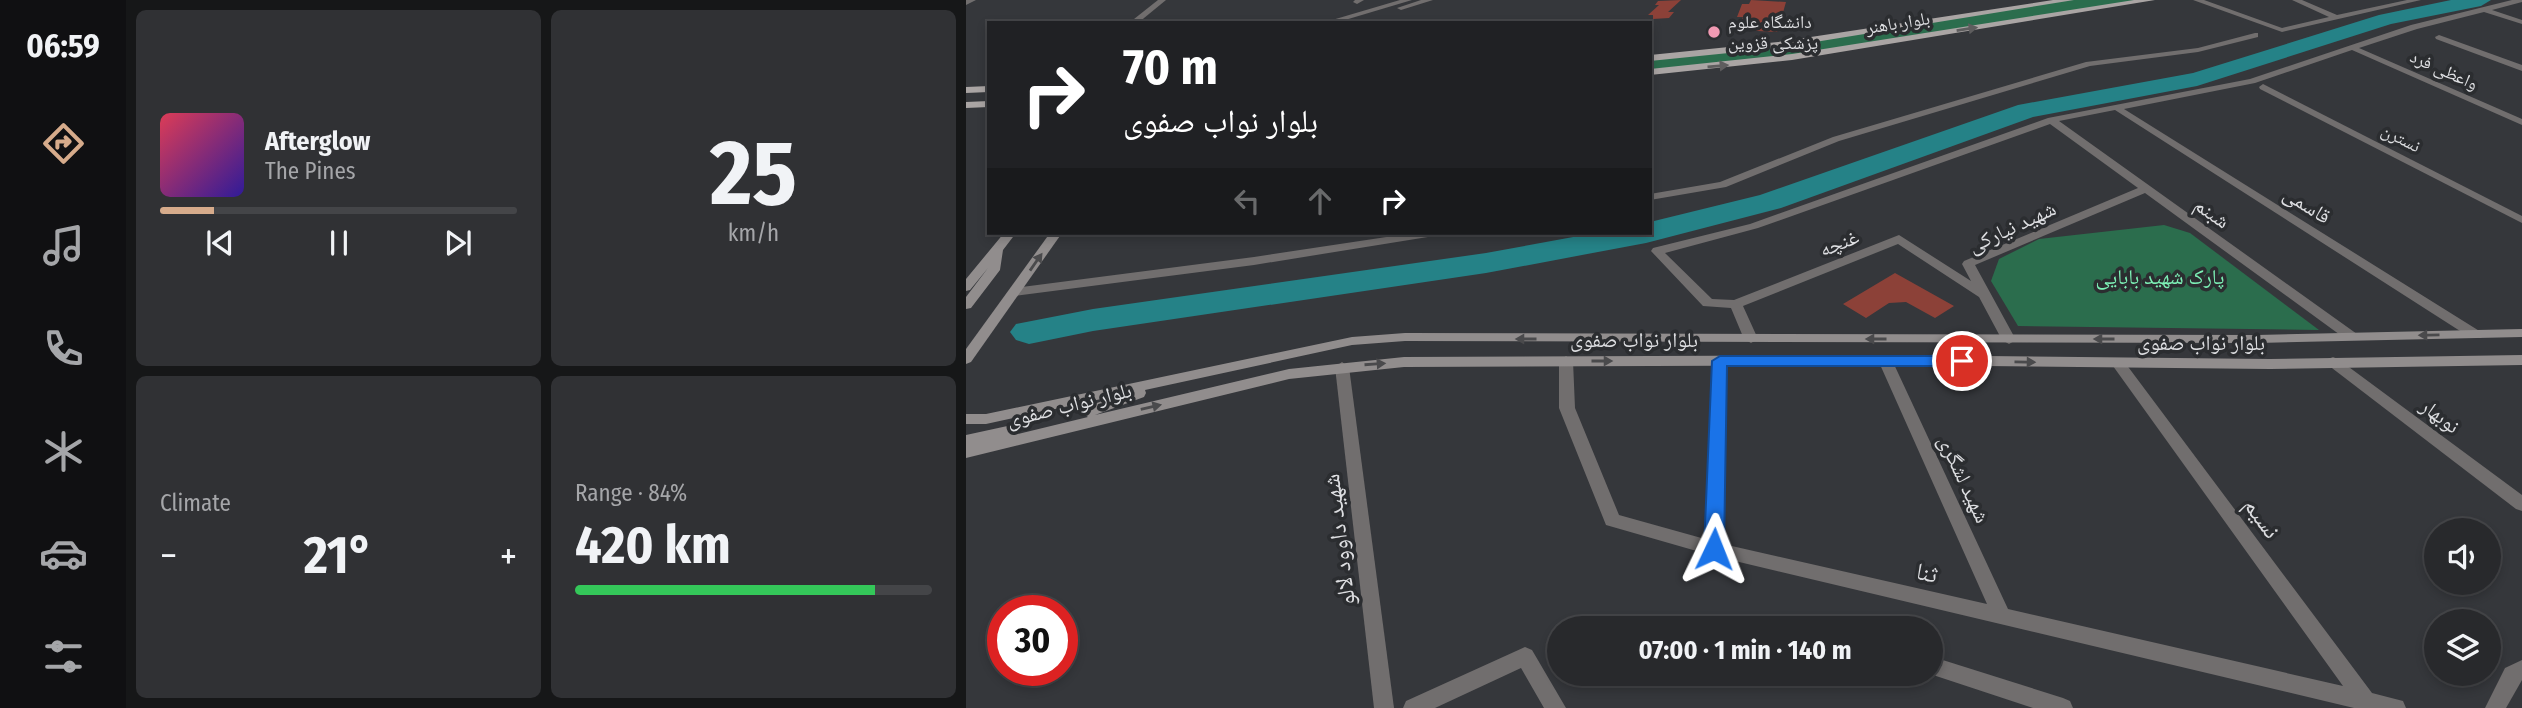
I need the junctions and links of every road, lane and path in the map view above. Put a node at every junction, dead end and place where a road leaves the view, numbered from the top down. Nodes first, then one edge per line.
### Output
1 (972, 0) edge
2 (1162, 0) edge
3 (1408, 0) edge
4 (1429, 0) edge
5 (2070, 0) edge
6 (2151, 0) edge
7 (2197, 0) edge
8 (2296, 0) edge
9 (2417, 0) edge
10 (2521, 0) edge
11 (966, 3) edge
12 (2485, 10) junction
13 (2337, 18) junction
14 (1136, 21) edge
15 (1333, 21) edge
16 (1356, 21) edge
17 (2522, 22) edge
18 (2255, 35) dead end
19 (2439, 37) dead end
20 (2353, 48) junction
21 (1652, 58) edge
22 (2522, 68) edge
23 (1652, 72) edge
24 (2263, 87) dead end
25 (987, 89) edge
26 (966, 90) edge
27 (987, 104) edge
28 (966, 105) edge
29 (2117, 108) junction
30 (2050, 120) junction
31 (2522, 122) edge
32 (2145, 189) junction
33 (1652, 198) edge
34 (2522, 220) edge
35 (1008, 235) edge
36 (1055, 235) edge
37 (1391, 236) edge
38 (997, 249) junction
39 (966, 287) edge
40 (1014, 292) junction
41 (1982, 294) junction
42 (1736, 304) junction
43 (966, 305) edge
44 (2522, 333) edge
45 (2476, 335) junction
46 (2352, 337) junction
47 (1751, 339) junction
48 (2257, 339) junction
49 (2009, 340) junction
50 (967, 357) edge
51 (1885, 360) junction
52 (2522, 360) edge
53 (1566, 361) junction
54 (1720, 361) junction
55 (2333, 362) junction
56 (2118, 363) junction
57 (2270, 364) junction
58 (1342, 367) junction
59 (1169, 380) junction
60 (966, 419) edge
61 (966, 441) edge
62 (966, 452) edge
63 (2522, 504) edge
64 (1714, 549) junction
65 (2002, 616) junction
66 (1943, 669) edge
67 (2522, 669) edge
68 (2366, 701) junction
69 (1384, 708) edge
70 (1413, 708) edge
71 (1556, 708) edge
72 (2063, 708) edge
73 (2396, 708) edge
74 (2495, 708) edge

1 - 11 street
2 - 14 street
3 - 15 street
4 - 16 street
5 - 21 main road, بلوار باهنر
23 -> 6 main road, بلوار باهنر
7 - 13 street
8 - 13 street
9 - 13 street
10 - 12 street
12 - 17 street
12 - 20 street
18 - 33 street
19 - 22 street
20 - 29 street
20 - 31 street, واعظی فرد
24 - 34 street, نسترن
25 - 26 main road
27 - 28 main road
29 - 30 street
29 - 45 street, قاسمی
30 - 32 street, شبنم
30 - 42 street
32 - 41 street, شهید نیارکی
32 - 46 street, شبنم
35 - 38 main road
40 -> 36 main road
37 - 40 street
38 - 39 main road
38 - 43 main road
40 - 50 main road
41 - 42 street, غنچه
41 - 49 street, شهید نیارکی
42 - 47 street
44 - 45 main road, بلوار نواب صفوی
45 -> 46 main road, بلوار نواب صفوی
46 - 48 main road, بلوار نواب صفوی
49 -> 47 main road, بلوار نواب صفوی
47 -> 59 main road, بلوار نواب صفوی
48 -> 49 main road, بلوار نواب صفوی
48 - 57 main road
51 - 54 main road, بلوار نواب صفوی
51 -> 56 main road, بلوار نواب صفوی
51 - 65 street, شهید لشگری
52 - 55 main road, بلوار نواب صفوی
53 -> 54 main road, بلوار نواب صفوی
58 -> 53 main road, بلوار نواب صفوی
53 - 64 street, ثنا
54 - 64 street
55 - 57 main road, بلوار نواب صفوی
55 - 63 street, نوبهار
56 - 57 main road, بلوار نواب صفوی
56 - 68 street, نسیم
62 -> 58 main road, بلوار نواب صفوی
58 - 69 street, شهید داوود لالو
59 - 60 main road, بلوار نواب صفوی
59 - 61 main road
64 - 65 street, ثنا
65 - 68 street, ثنا
66 - 72 street
67 - 74 street
68 - 73 street, ثنا
70 - 71 street

